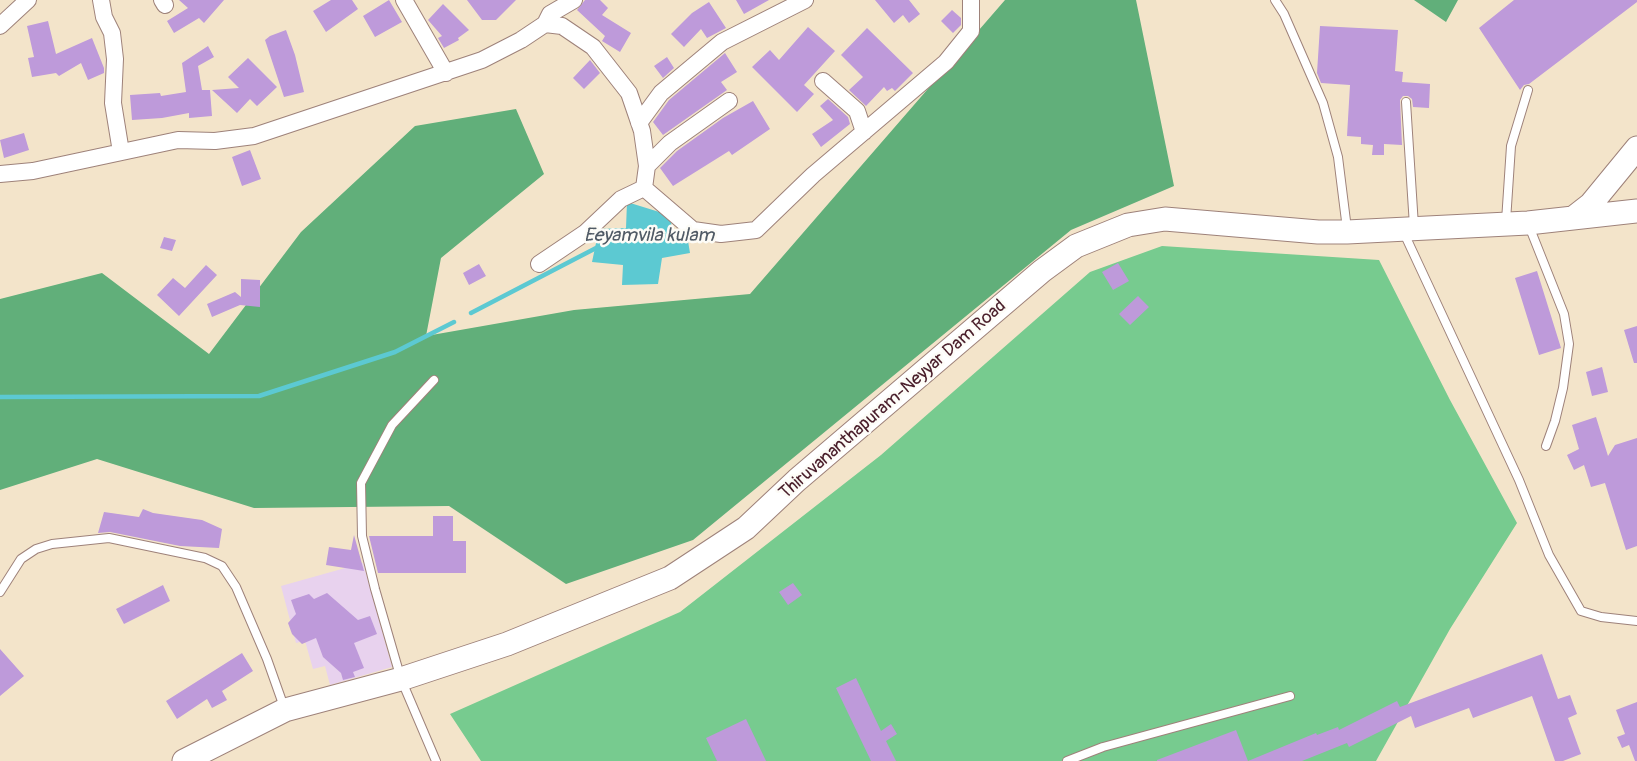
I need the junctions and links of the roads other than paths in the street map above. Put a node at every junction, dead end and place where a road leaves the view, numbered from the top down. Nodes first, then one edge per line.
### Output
1 (28, 0) edge
2 (101, 0) edge
3 (404, 0) edge
4 (573, 0) edge
5 (805, 0) edge
6 (971, 0) edge
7 (1275, 0) edge
8 (545, 24) junction
9 (0, 26) edge
10 (446, 73) junction
11 (823, 80) dead end
12 (1528, 90) dead end
13 (729, 101) dead end
14 (1406, 102) dead end
15 (639, 123) junction
16 (864, 132) junction
17 (1637, 148) edge
18 (121, 152) junction
19 (647, 166) junction
20 (0, 174) edge
21 (644, 188) junction
22 (1637, 211) edge
23 (1573, 218) junction
24 (1517, 223) junction
25 (1408, 229) junction
26 (1348, 232) junction
27 (539, 264) dead end
28 (434, 380) dead end
29 (1546, 446) dead end
30 (0, 592) edge
31 (1637, 621) edge
32 (401, 679) junction
33 (1290, 696) dead end
34 (285, 710) junction
35 (184, 761) edge
36 (436, 761) edge
37 (1067, 761) edge

1 - 9 street
2 - 18 street
3 - 10 street
4 - 8 street
5 - 15 street
6 - 16 street
7 - 26 lane
8 - 10 street
8 - 15 street
10 - 18 street
11 - 16 street
12 - 24 lane
13 - 19 street
14 - 25 lane
15 - 19 street
16 - 21 street
17 - 23 main road
18 - 20 street
19 - 21 street
21 - 27 street
22 - 23 main road, Thiruvananthapuram-Neyyar Dam Road
23 - 24 main road, Thiruvananthapuram-Neyyar Dam Road
24 - 25 main road, Thiruvananthapuram-Neyyar Dam Road
24 - 29 lane
25 - 26 main road, Thiruvananthapuram-Neyyar Dam Road
25 - 31 lane
26 - 32 main road, Thiruvananthapuram-Neyyar Dam Road
28 - 32 lane
30 - 34 lane
32 - 34 main road, Thiruvananthapuram-Neyyar Dam Road
32 - 36 lane
33 - 37 lane
34 - 35 main road, Thiruvananthapuram-Neyyar Dam Road

